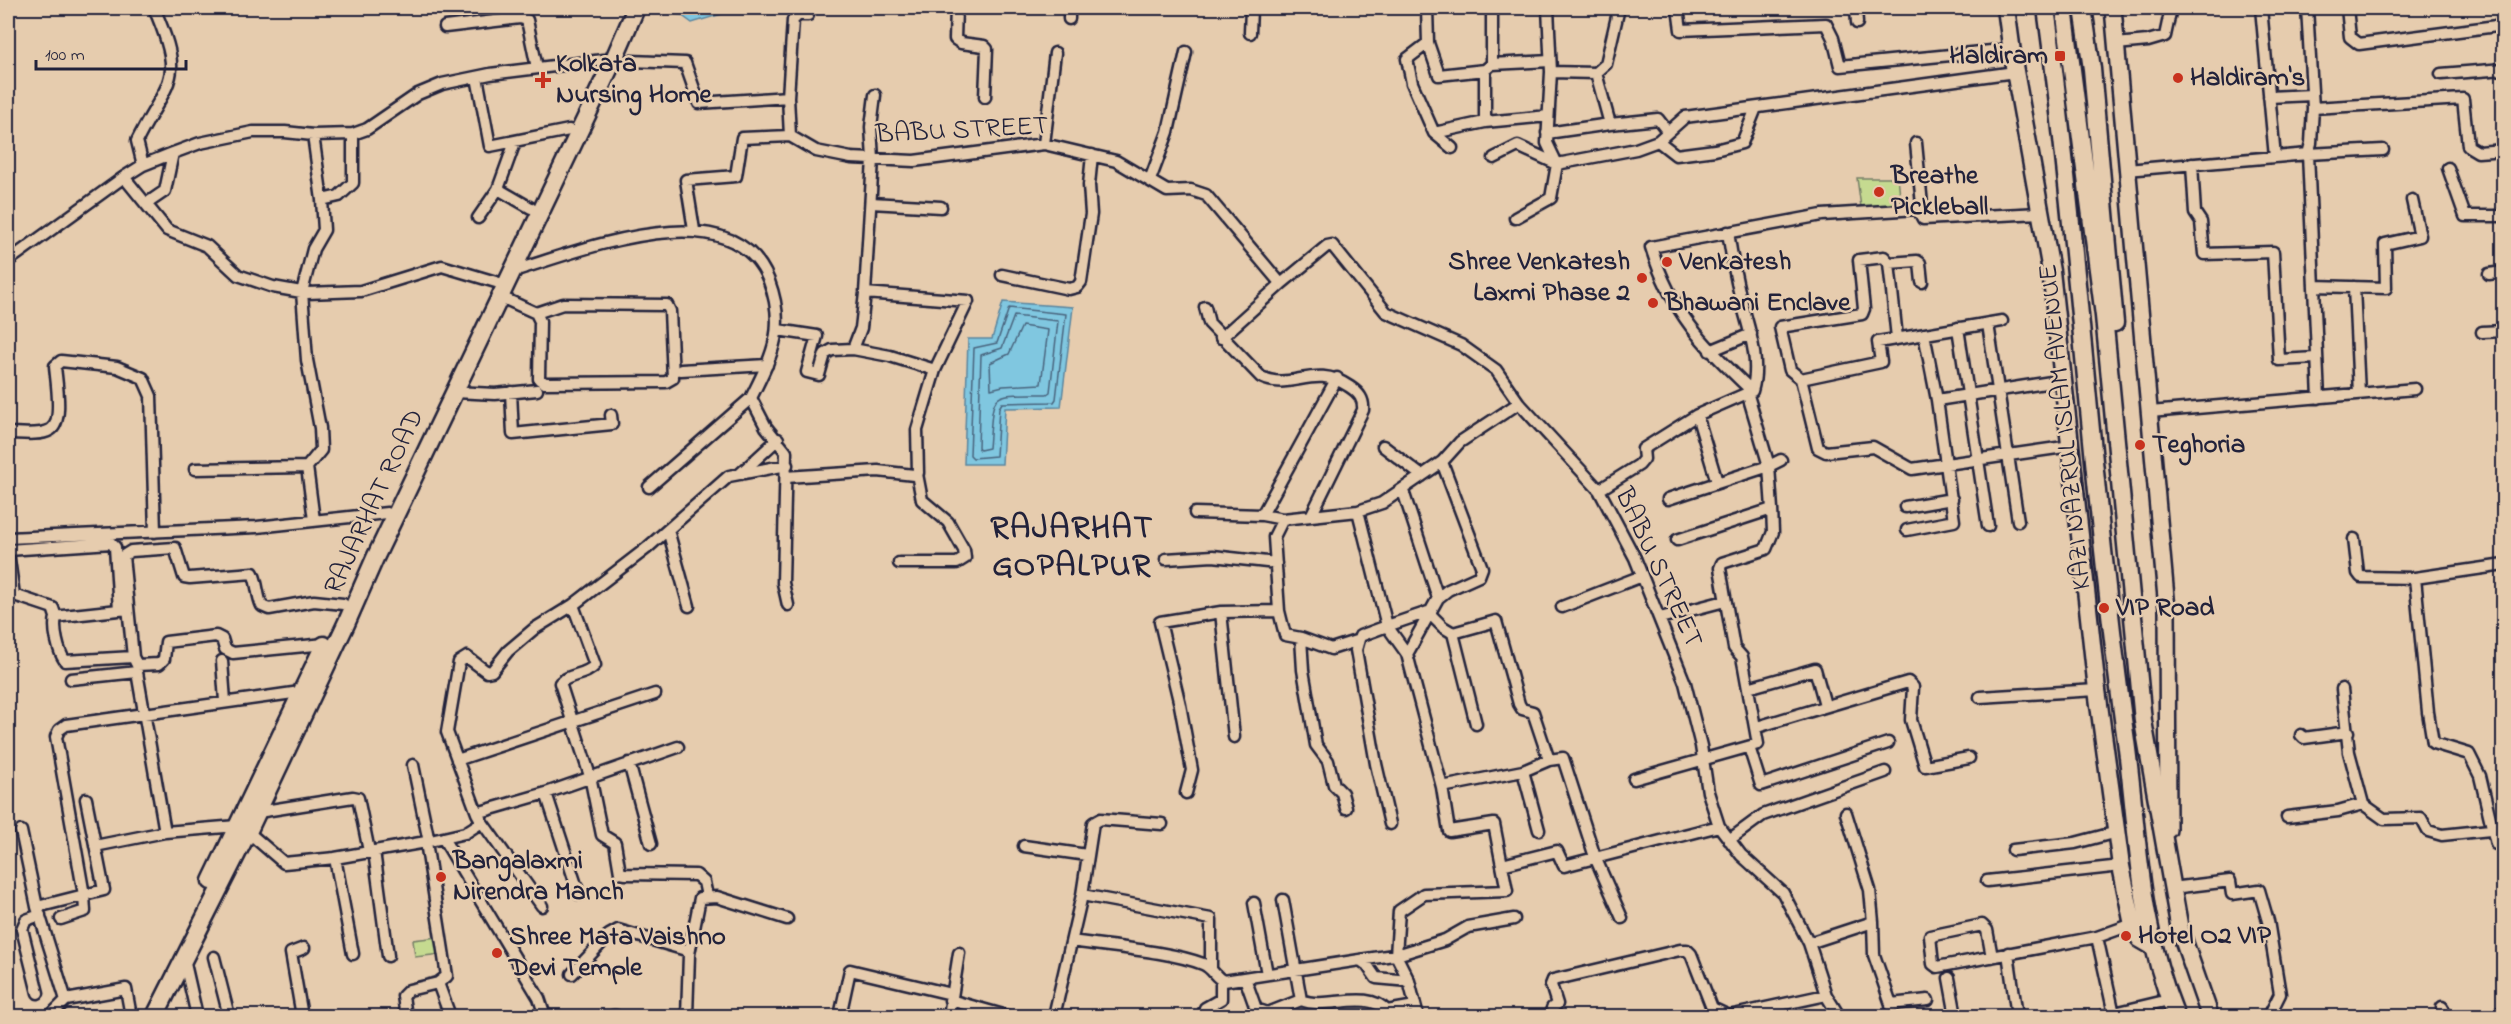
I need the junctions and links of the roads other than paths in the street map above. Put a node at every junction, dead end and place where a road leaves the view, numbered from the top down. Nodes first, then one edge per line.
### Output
1 (154, 8) edge
2 (623, 8) edge
3 (636, 8) edge
4 (810, 8) edge
5 (956, 8) edge
6 (1070, 8) edge
7 (1251, 8) edge
8 (1427, 8) edge
9 (1492, 8) edge
10 (1548, 8) edge
11 (1619, 8) edge
12 (1678, 8) edge
13 (1856, 8) edge
14 (2006, 8) edge
15 (2046, 8) edge
16 (2064, 8) edge
17 (2084, 8) edge
18 (2113, 8) edge
19 (2171, 8) edge
20 (2261, 8) edge
21 (2307, 8) edge
22 (2347, 8) edge
23 (1069, 20) dead end
24 (1857, 23) dead end
25 (2504, 25) edge
26 (445, 27) dead end
27 (1251, 33) dead end
28 (1428, 43) junction
29 (2116, 44) junction
30 (2011, 49) junction
31 (1186, 52) dead end
32 (1055, 53) dead end
33 (608, 60) junction
34 (1550, 66) junction
35 (1489, 67) junction
36 (537, 68) junction
37 (2504, 69) edge
38 (2015, 72) junction
39 (1596, 73) junction
40 (2440, 74) dead end
41 (477, 77) junction
42 (875, 95) dead end
43 (2312, 95) junction
44 (788, 97) junction
45 (985, 97) dead end
46 (2269, 97) junction
47 (1756, 108) junction
48 (2313, 108) junction
49 (1548, 116) junction
50 (1485, 122) junction
51 (1610, 124) junction
52 (569, 130) junction
53 (1668, 132) junction
54 (1434, 133) junction
55 (1547, 133) junction
56 (352, 134) junction
57 (313, 135) junction
58 (790, 136) junction
59 (1658, 141) junction
60 (515, 142) junction
61 (1916, 143) dead end
62 (1044, 144) junction
63 (1452, 148) dead end
64 (2383, 150) dead end
65 (2504, 150) edge
66 (173, 153) junction
67 (2308, 154) junction
68 (1092, 155) junction
69 (2275, 157) junction
70 (1494, 158) dead end
71 (873, 159) junction
72 (1557, 164) junction
73 (2192, 164) junction
74 (142, 165) junction
75 (2448, 168) dead end
76 (2127, 170) junction
77 (124, 177) junction
78 (1150, 180) junction
79 (498, 189) junction
80 (322, 200) junction
81 (2412, 200) dead end
82 (871, 203) junction
83 (146, 204) junction
84 (941, 207) dead end
85 (531, 208) junction
86 (2040, 213) junction
87 (2504, 216) edge
88 (478, 218) dead end
89 (1515, 218) dead end
90 (1923, 219) junction
91 (694, 230) junction
92 (1728, 232) junction
93 (8, 261) edge
94 (1889, 263) junction
95 (2052, 271) junction
96 (2504, 272) edge
97 (2489, 274) dead end
98 (1002, 275) dead end
99 (1922, 282) dead end
100 (504, 284) junction
101 (1281, 284) junction
102 (2314, 286) junction
103 (2354, 287) junction
104 (302, 292) junction
105 (865, 293) junction
106 (1205, 308) dead end
107 (536, 313) junction
108 (2002, 321) dead end
109 (1988, 324) junction
110 (1958, 328) junction
111 (778, 330) junction
112 (2504, 331) edge
113 (2482, 332) dead end
114 (1751, 334) junction
115 (1924, 334) junction
116 (1221, 338) junction
117 (1897, 338) junction
118 (853, 349) junction
119 (1710, 351) junction
120 (2316, 358) junction
121 (767, 365) junction
122 (681, 370) dead end
123 (935, 370) junction
124 (1337, 378) junction
125 (2086, 378) junction
126 (1802, 379) junction
127 (2064, 380) junction
128 (2415, 389) dead end
129 (537, 390) dead end
130 (1749, 391) junction
131 (455, 392) junction
132 (1997, 392) junction
133 (511, 393) junction
134 (1968, 394) junction
135 (2359, 394) junction
136 (751, 398) junction
137 (2319, 398) junction
138 (1937, 400) junction
139 (1519, 403) junction
140 (2150, 412) junction
141 (611, 415) dead end
142 (1698, 415) junction
143 (2115, 417) junction
144 (8, 434) edge
145 (778, 439) junction
146 (1383, 446) dead end
147 (2071, 447) junction
148 (2007, 455) junction
149 (1976, 459) junction
150 (1781, 460) dead end
151 (1442, 462) junction
152 (1947, 464) junction
153 (787, 465) junction
154 (1769, 466) junction
155 (307, 467) junction
156 (195, 469) dead end
157 (740, 474) junction
158 (917, 474) junction
159 (1422, 476) junction
160 (786, 477) junction
161 (1717, 482) junction
162 (650, 487) dead end
163 (1403, 490) junction
164 (1599, 490) junction
165 (1668, 499) dead end
166 (1952, 499) junction
167 (1905, 507) dead end
168 (1772, 509) junction
169 (1358, 511) junction
170 (387, 513) junction
171 (1195, 513) dead end
172 (1262, 515) junction
173 (1311, 516) junction
174 (1283, 519) junction
175 (314, 520) junction
176 (2018, 520) dead end
177 (1988, 526) dead end
178 (668, 530) junction
179 (1907, 530) dead end
180 (155, 532) junction
181 (8, 538) edge
182 (2354, 539) dead end
183 (1677, 540) dead end
184 (8, 551) edge
185 (1166, 559) dead end
186 (899, 563) dead end
187 (1276, 563) junction
188 (2504, 566) edge
189 (1642, 576) junction
190 (2415, 578) junction
191 (1438, 598) junction
192 (1725, 601) junction
193 (343, 604) junction
194 (573, 605) junction
195 (788, 605) dead end
196 (689, 606) dead end
197 (1562, 607) dead end
198 (124, 609) junction
199 (1279, 611) junction
200 (1221, 612) junction
201 (1428, 612) junction
202 (56, 618) junction
203 (1660, 618) junction
204 (1387, 626) junction
205 (1453, 633) junction
206 (1301, 638) junction
207 (1356, 641) junction
208 (325, 644) junction
209 (1407, 654) junction
210 (133, 657) junction
211 (222, 661) dead end
212 (71, 679) dead end
213 (1748, 688) junction
214 (2342, 689) dead end
215 (2097, 690) junction
216 (300, 692) junction
217 (655, 694) dead end
218 (2139, 695) junction
219 (1980, 698) dead end
220 (2120, 698) junction
221 (225, 701) junction
222 (1825, 705) junction
223 (143, 714) junction
224 (572, 720) junction
225 (1476, 724) dead end
226 (1757, 727) junction
227 (2348, 732) junction
228 (2301, 735) dead end
229 (1234, 737) dead end
230 (1888, 743) dead end
231 (678, 747) dead end
232 (1749, 747) junction
233 (1969, 758) dead end
234 (1702, 759) junction
235 (458, 760) junction
236 (1549, 760) junction
237 (629, 763) junction
238 (413, 765) dead end
239 (1523, 771) junction
240 (1885, 772) dead end
241 (590, 776) junction
242 (1634, 779) dead end
243 (1442, 787) junction
244 (546, 793) junction
245 (1186, 794) dead end
246 (86, 799) dead end
247 (2363, 804) junction
248 (1346, 808) dead end
249 (258, 812) junction
250 (1846, 813) dead end
251 (2287, 817) dead end
252 (479, 818) junction
253 (1162, 824) dead end
254 (1390, 824) dead end
255 (1719, 826) junction
256 (242, 829) junction
257 (1539, 830) dead end
258 (2490, 830) junction
259 (21, 831) dead end
260 (165, 832) junction
261 (2117, 832) junction
262 (443, 838) junction
263 (1729, 840) junction
264 (427, 842) junction
265 (651, 844) dead end
266 (95, 846) junction
267 (1024, 846) dead end
268 (2504, 846) edge
269 (2013, 850) dead end
270 (372, 851) junction
271 (1087, 855) junction
272 (1595, 857) junction
273 (335, 858) junction
274 (1502, 865) junction
275 (2121, 866) junction
276 (1987, 881) dead end
277 (2171, 883) junction
278 (579, 894) dead end
279 (84, 895) junction
280 (1082, 895) junction
281 (707, 896) junction
282 (1283, 900) dead end
283 (1254, 903) dead end
284 (542, 906) dead end
285 (39, 911) junction
286 (61, 918) dead end
287 (1622, 918) dead end
288 (787, 919) dead end
289 (1514, 919) dead end
290 (1873, 922) junction
291 (2133, 924) junction
292 (2097, 937) junction
293 (1072, 941) junction
294 (1809, 943) junction
295 (2152, 946) junction
296 (304, 948) dead end
297 (959, 953) dead end
298 (2008, 953) junction
299 (353, 954) dead end
300 (689, 954) junction
301 (1396, 955) junction
302 (388, 956) dead end
303 (214, 957) dead end
304 (1992, 957) junction
305 (184, 959) junction
306 (1360, 960) junction
307 (1211, 968) junction
308 (1294, 970) junction
309 (572, 974) dead end
310 (1267, 974) junction
311 (1245, 978) junction
312 (1949, 978) dead end
313 (1221, 980) junction
314 (1409, 981) junction
315 (438, 983) junction
316 (38, 993) dead end
317 (1826, 995) junction
318 (951, 997) junction
319 (66, 1000) junction
320 (1300, 1000) junction
321 (1928, 1000) dead end
322 (2169, 1000) junction
323 (1891, 1004) junction
324 (1552, 1008) dead end
325 (1416, 1011) edge
326 (2504, 1011) edge
327 (2114, 1014) junction
328 (842, 1016) edge
329 (50, 1017) edge
330 (130, 1017) edge
331 (144, 1017) edge
332 (155, 1017) edge
333 (197, 1017) edge
334 (229, 1017) edge
335 (302, 1017) edge
336 (406, 1017) edge
337 (450, 1017) edge
338 (544, 1017) edge
339 (687, 1017) edge
340 (949, 1017) edge
341 (1007, 1017) edge
342 (1054, 1017) edge
343 (1203, 1017) edge
344 (1839, 1017) edge
345 (1892, 1017) edge
346 (1956, 1017) edge
347 (2017, 1017) edge
348 (2102, 1017) edge
349 (2175, 1017) edge
350 (2210, 1017) edge
351 (2269, 1017) edge
352 (2492, 1017) edge

1 - 74 street
2 - 33 main road, RAJARHAT ROAD
3 - 33 main road, RAJARHAT ROAD
4 - 44 street
5 - 45 street
6 - 23 street
7 - 27 street
8 - 28 street
9 - 35 street
10 - 34 street
11 - 39 street
12 - 30 street
13 - 24 street
14 - 30 main road
15 - 125 main road, KAZI NAZRUL ISLAM AVENUE
16 - 143 main road, KAZI NAZRUL ISLAM AVENUE
17 - 143 main road
18 - 29 street
19 - 29 street
20 - 46 street
21 - 43 street
22 - 25 street
26 - 36 street
28 - 35 street
28 - 54 street
29 - 76 street
30 - 38 main road
31 - 78 street
32 - 62 street
33 - 36 street
33 - 44 street
33 - 52 main road, RAJARHAT ROAD
33 - 100 main road, RAJARHAT ROAD
34 - 35 street
34 - 39 street
34 - 49 street
35 - 50 street
36 - 41 street
37 - 40 street
38 - 47 street
38 - 86 main road
39 - 51 street
41 - 56 street
41 - 60 street
42 - 71 street
43 - 46 street
43 - 48 street
44 - 58 street
46 - 69 street
47 - 53 street
47 - 59 street
48 - 65 street
48 - 67 street
49 - 50 street
49 - 55 street
50 - 54 street
51 - 53 street
51 - 55 street
52 - 60 street
52 - 85 main road, RAJARHAT ROAD
53 - 59 street
54 - 63 street
55 - 72 street
56 - 57 street
56 - 80 street
57 - 66 street
57 - 80 street
58 - 71 street, BABU STREET
58 - 91 street
59 - 72 street
60 - 79 street
61 - 90 street
62 - 68 street, BABU STREET
62 - 71 street, BABU STREET
64 - 67 street
66 - 74 street
66 - 83 street
67 - 69 street
67 - 102 street
68 - 78 street, BABU STREET
68 - 98 street
69 - 73 street
70 - 72 street
71 - 82 street
72 - 89 street
73 - 76 street
73 - 120 street
74 - 77 street
75 - 87 street
76 - 140 street
77 - 83 street
77 - 93 street
78 - 101 street, BABU STREET
79 - 85 street
79 - 88 street
80 - 104 street
81 - 103 street
82 - 84 street
82 - 105 street
83 - 104 street
85 - 100 main road, RAJARHAT ROAD
86 - 90 street
86 - 95 main road
90 - 92 street
91 - 100 street
91 - 111 street
92 - 114 street
92 - 119 street
94 - 99 street
94 - 117 street
94 - 126 street
95 - 125 main road
95 - 127 main road
96 - 97 street
100 - 104 street
100 - 107 street
100 - 131 main road, RAJARHAT ROAD
100 - 170 main road, RAJARHAT ROAD
101 - 116 street
101 - 139 street, BABU STREET
102 - 103 street
102 - 120 street
103 - 135 street
104 - 155 street
105 - 118 street
105 - 123 street
106 - 116 street
107 - 107 street
108 - 109 street
109 - 110 street
109 - 132 street
110 - 115 street
110 - 134 street
111 - 118 street
111 - 121 street
112 - 113 street
114 - 119 street
114 - 130 street
115 - 117 street
115 - 138 street
116 - 124 street
117 - 126 street
118 - 123 street
119 - 130 street
120 - 137 street
121 - 122 street
121 - 136 street
123 - 158 street
124 - 172 street
124 - 173 street
125 - 220 main road, KAZI NAZRUL ISLAM AVENUE
126 - 152 street
127 - 132 street
127 - 147 main road
128 - 135 street
129 - 133 street
130 - 142 street
130 - 154 street
131 - 133 street
131 - 249 main road, RAJARHAT ROAD
132 - 134 street
132 - 148 street
133 - 141 street
134 - 138 street
134 - 149 street
135 - 137 street
136 - 145 street
136 - 162 street
137 - 140 street
138 - 152 street
139 - 151 street
139 - 164 street, BABU STREET
140 - 277 street
142 - 161 street
142 - 164 street
143 - 218 main road
144 - 180 street
145 - 153 street
145 - 157 street
146 - 159 street
147 - 148 street
147 - 215 main road
148 - 149 street
148 - 176 street
149 - 152 street
149 - 177 street
150 - 154 street
151 - 159 street
151 - 191 street
152 - 166 street
153 - 157 street
153 - 160 street
154 - 161 street
154 - 168 street
155 - 156 street
155 - 175 street
157 - 178 street
158 - 160 street
158 - 186 street
159 - 163 street
160 - 195 street
161 - 165 street
163 - 169 street
163 - 191 street
164 - 189 street, BABU STREET
166 - 167 street
166 - 179 street
168 - 183 street
168 - 192 street
169 - 173 street
169 - 204 street
170 - 175 street
170 - 193 main road, RAJARHAT ROAD
171 - 172 street
172 - 174 street
173 - 174 street
174 - 187 street
175 - 180 street
178 - 194 street
178 - 196 street
180 - 181 street
182 - 190 street
184 - 198 street
184 - 202 street
185 - 187 street
187 - 199 street
188 - 190 street
189 - 197 street
189 - 203 street, BABU STREET
190 - 258 street
191 - 201 street
192 - 203 street
192 - 213 street
193 - 198 street
193 - 208 main road, RAJARHAT ROAD
194 - 224 street
194 - 235 street
198 - 202 street
198 - 210 street
199 - 200 street
199 - 206 street
200 - 229 street
200 - 245 street
201 - 204 street
201 - 205 street
201 - 209 street
202 - 210 street
203 - 234 street, BABU STREET
204 - 207 street
204 - 209 street
205 - 225 street
205 - 236 street
206 - 207 street
206 - 248 street
207 - 254 street
208 - 210 street
208 - 216 main road, RAJARHAT ROAD
209 - 243 street
211 - 221 street
212 - 223 street
213 - 222 street
213 - 226 street
214 - 227 street
215 - 219 street
215 - 261 main road
216 - 221 street
216 - 256 main road, RAJARHAT ROAD
217 - 224 street
218 - 220 main road
218 - 277 main road
220 - 295 main road, KAZI NAZRUL ISLAM AVENUE
221 - 223 street
222 - 226 street
222 - 233 street
223 - 260 street
223 - 279 street
224 - 235 street
224 - 241 street
226 - 232 street
227 - 228 street
227 - 247 street
230 - 232 street
231 - 237 street
232 - 234 street
234 - 242 street
234 - 255 street, BABU STREET
235 - 252 street
236 - 239 street
236 - 272 street
237 - 241 street
237 - 265 street
238 - 264 street
239 - 243 street
239 - 257 street
240 - 263 street
241 - 244 street
241 - 281 street
243 - 274 street
244 - 252 street
244 - 278 street
246 - 266 street
247 - 251 street
247 - 258 street
249 - 256 main road, RAJARHAT ROAD
249 - 270 street
250 - 290 street
252 - 262 street
252 - 284 street
253 - 271 street
255 - 263 street, BABU STREET
255 - 272 street
256 - 260 street
256 - 273 street
256 - 305 main road, RAJARHAT ROAD
256 - 331 main road, RAJARHAT ROAD
258 - 268 street
259 - 285 street
260 - 266 street
261 - 269 street
261 - 275 main road
262 - 264 street
262 - 338 street
263 - 294 street, BABU STREET
264 - 270 street
264 - 315 street
266 - 279 street
267 - 271 street
270 - 273 street
270 - 302 street
271 - 280 street
272 - 274 street
272 - 287 street
273 - 299 street
274 - 301 street
275 - 276 street
275 - 291 main road
277 - 350 main road
277 - 351 street
279 - 285 street
279 - 286 street
280 - 293 street
280 - 307 street
281 - 288 street
281 - 300 street
282 - 308 street
283 - 310 street
285 - 316 street
285 - 319 street
289 - 301 street
290 - 294 street
290 - 323 street
291 - 292 street
291 - 295 main road
292 - 298 street
292 - 327 street
293 - 307 street
293 - 342 street
294 - 317 street, BABU STREET
295 - 322 main road, KAZI NAZRUL ISLAM AVENUE
296 - 335 street
297 - 318 street
298 - 304 street
298 - 347 street
300 - 309 street
300 - 339 street
301 - 306 street
301 - 314 street
303 - 334 street
304 - 304 street
305 - 332 main road, RAJARHAT ROAD
305 - 333 street
306 - 308 street
306 - 314 street
307 - 313 street
308 - 310 street
308 - 320 street
310 - 311 street
311 - 313 street
311 - 320 street
312 - 346 street
313 - 343 street
314 - 325 street
315 - 336 street
315 - 337 street
317 - 324 street
317 - 344 street, BABU STREET
318 - 328 street
318 - 340 street
318 - 341 street
319 - 329 street
319 - 330 street
320 - 325 street
321 - 323 street
322 - 327 street
322 - 349 main road, KAZI NAZRUL ISLAM AVENUE
323 - 345 street
326 - 352 street
327 - 348 street

